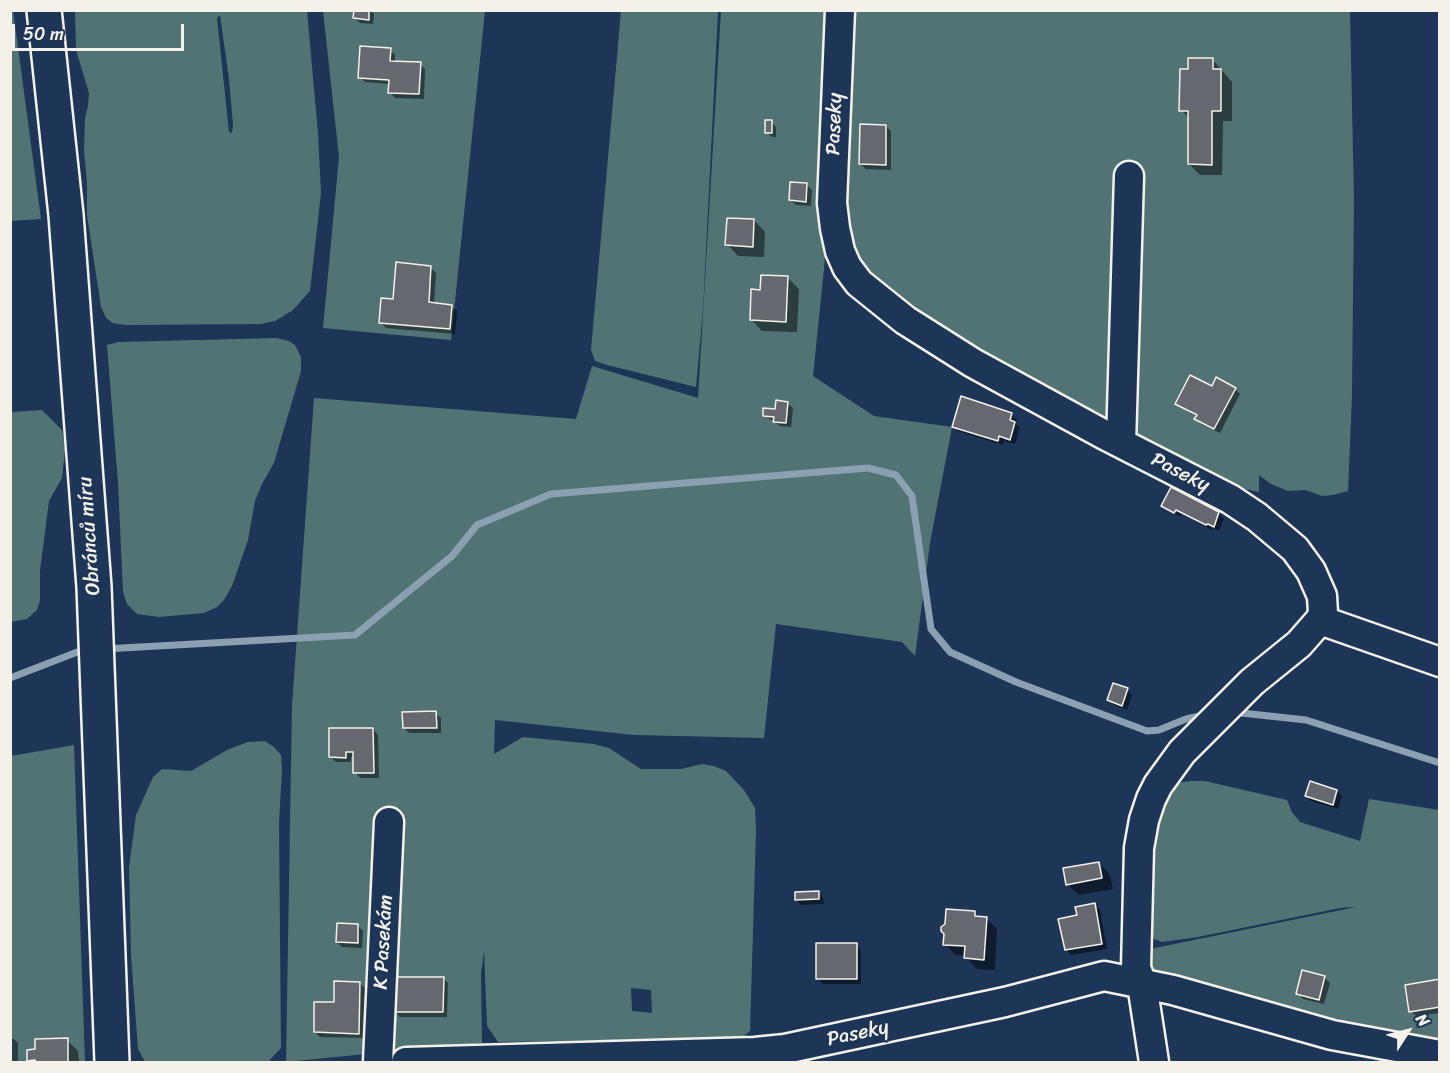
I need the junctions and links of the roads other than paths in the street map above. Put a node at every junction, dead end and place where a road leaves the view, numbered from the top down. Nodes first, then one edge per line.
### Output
1 (44, 10) edge
2 (840, 10) edge
3 (1129, 176) dead end
4 (1121, 443) junction
5 (1320, 620) junction
6 (1440, 662) edge
7 (389, 822) dead end
8 (1142, 984) junction
9 (1440, 1055) edge
10 (112, 1062) edge
11 (378, 1062) edge
12 (406, 1062) edge
13 (1154, 1062) edge

1 - 10 main road, Obránců míru
2 - 4 street, Paseky
3 - 4 street
4 - 5 street, Paseky
5 - 6 street
5 - 8 street
7 - 11 street, K Pasekám
8 - 9 street, Paseky
8 - 12 street, Paseky
8 - 13 street

